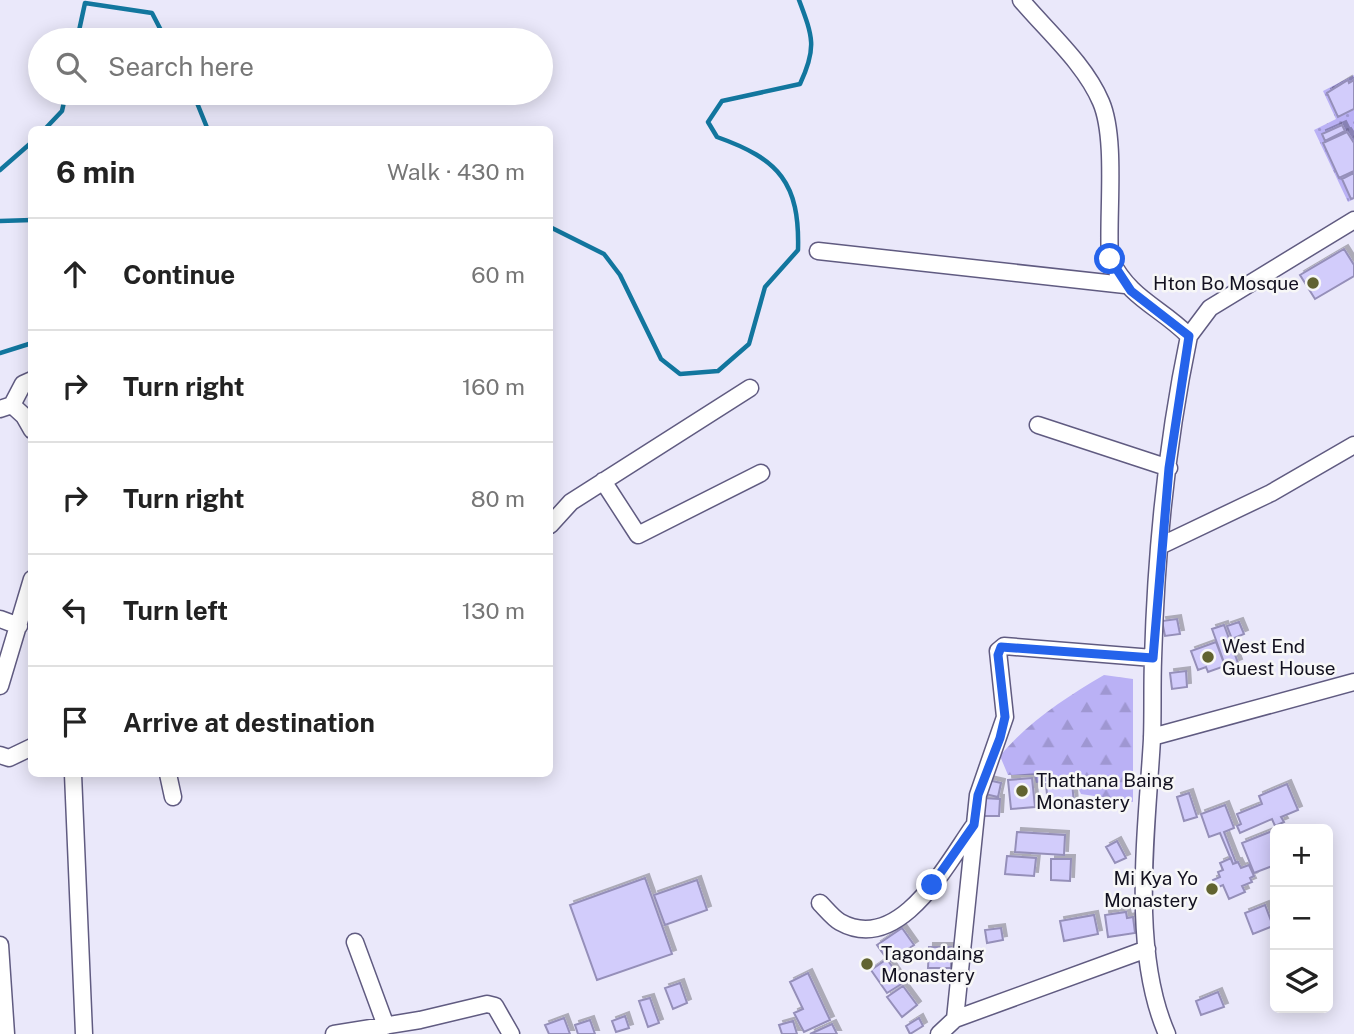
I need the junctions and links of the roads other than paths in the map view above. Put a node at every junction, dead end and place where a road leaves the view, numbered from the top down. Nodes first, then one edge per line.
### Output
1 (1021, 0) edge
2 (1354, 220) edge
3 (818, 251) dead end
4 (1125, 285) junction
5 (1189, 336) junction
6 (28, 382) edge
7 (750, 388) dead end
8 (6, 407) edge
9 (28, 423) edge
10 (1038, 425) dead end
11 (1354, 445) edge
12 (1169, 468) junction
13 (761, 473) dead end
14 (603, 481) junction
15 (553, 522) edge
16 (1162, 545) junction
17 (28, 593) edge
18 (0, 619) edge
19 (19, 626) junction
20 (1153, 658) junction
21 (1354, 682) edge
22 (0, 686) edge
23 (1152, 737) junction
24 (28, 749) edge
25 (0, 755) edge
26 (74, 777) edge
27 (169, 777) edge
28 (173, 797) dead end
29 (974, 825) junction
30 (820, 903) dead end
31 (355, 942) dead end
32 (0, 945) edge
33 (1147, 949) junction
34 (955, 1018) junction
35 (386, 1026) junction
36 (6, 1034) edge
37 (84, 1034) edge
38 (334, 1034) edge
39 (511, 1034) edge
40 (939, 1034) edge
41 (1167, 1034) edge

1 - 4 street
2 - 5 street
3 - 4 street
4 - 5 street
5 - 12 street
6 - 8 street
7 - 14 street
8 - 9 street
10 - 12 street
11 - 16 street
12 - 16 street
13 - 14 street
14 - 15 street
16 - 20 street
17 - 19 street
18 - 19 street
19 - 22 street
20 - 23 street
20 - 29 street
21 - 23 street
23 - 33 street
24 - 25 street
26 - 37 street
27 - 28 street
29 - 30 street
29 - 34 street
31 - 35 street
32 - 36 street
33 - 34 street
33 - 41 street
34 - 40 street
35 - 38 street
35 - 39 street

